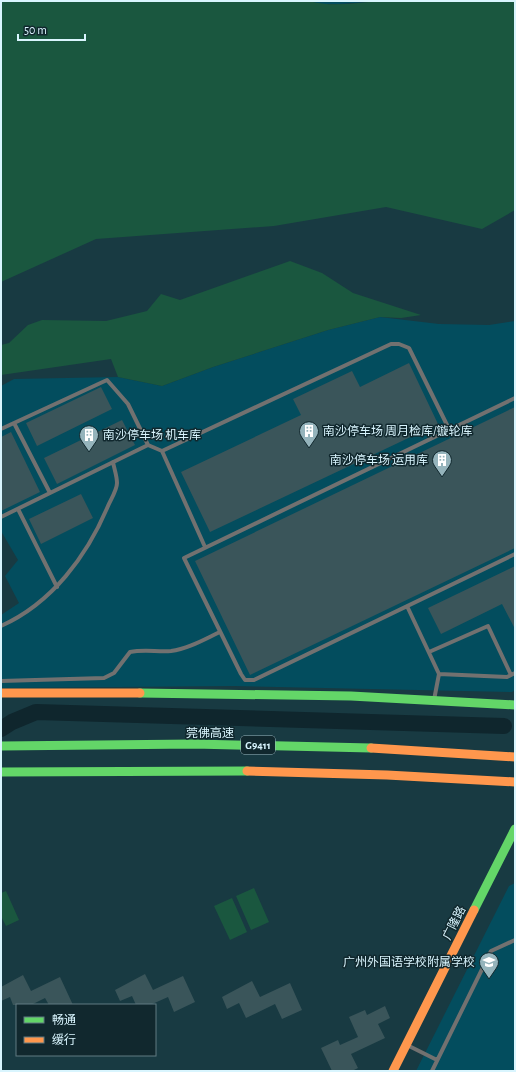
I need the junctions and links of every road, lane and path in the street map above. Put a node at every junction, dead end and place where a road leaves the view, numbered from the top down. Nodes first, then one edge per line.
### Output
1 (515, 398) edge
2 (14, 423) junction
3 (1, 429) edge
4 (450, 429) junction
5 (148, 445) junction
6 (162, 451) junction
7 (113, 462) junction
8 (50, 493) junction
9 (18, 509) junction
10 (1, 517) edge
11 (205, 548) junction
12 (515, 554) edge
13 (57, 587) junction
14 (407, 606) junction
15 (1, 626) edge
16 (220, 632) junction
17 (429, 652) junction
18 (439, 674) junction
19 (513, 674) edge
20 (1, 681) edge
21 (1, 693) edge
22 (433, 700) junction
23 (515, 705) edge
24 (1, 746) edge
25 (515, 757) edge
26 (1, 772) edge
27 (515, 782) edge
28 (515, 829) edge
29 (515, 940) edge
30 (407, 1044) junction
31 (437, 1060) junction
32 (393, 1071) edge
33 (432, 1071) edge

1 - 4 lane
2 - 3 lane
2 - 5 lane
2 - 8 lane
4 - 6 lane
4 - 11 lane
5 - 6 lane
5 - 7 lane
6 - 11 lane
7 - 8 lane
7 - 13 lane
8 - 9 lane
9 - 10 lane
9 - 13 lane
11 - 16 lane
12 - 14 lane
13 - 15 lane
14 - 16 lane
14 - 17 lane
16 - 20 lane
17 - 18 lane
17 - 19 lane
18 - 19 lane
18 - 22 lane
21 - 22 main road
22 - 23 main road
24 - 25 main road, 莞佛高速 / G9411
26 - 27 main road, G9411, bridge
28 - 30 main road, 广隆路
29 - 31 lane
30 - 31 lane
30 - 32 main road, 广隆路
31 - 33 lane

